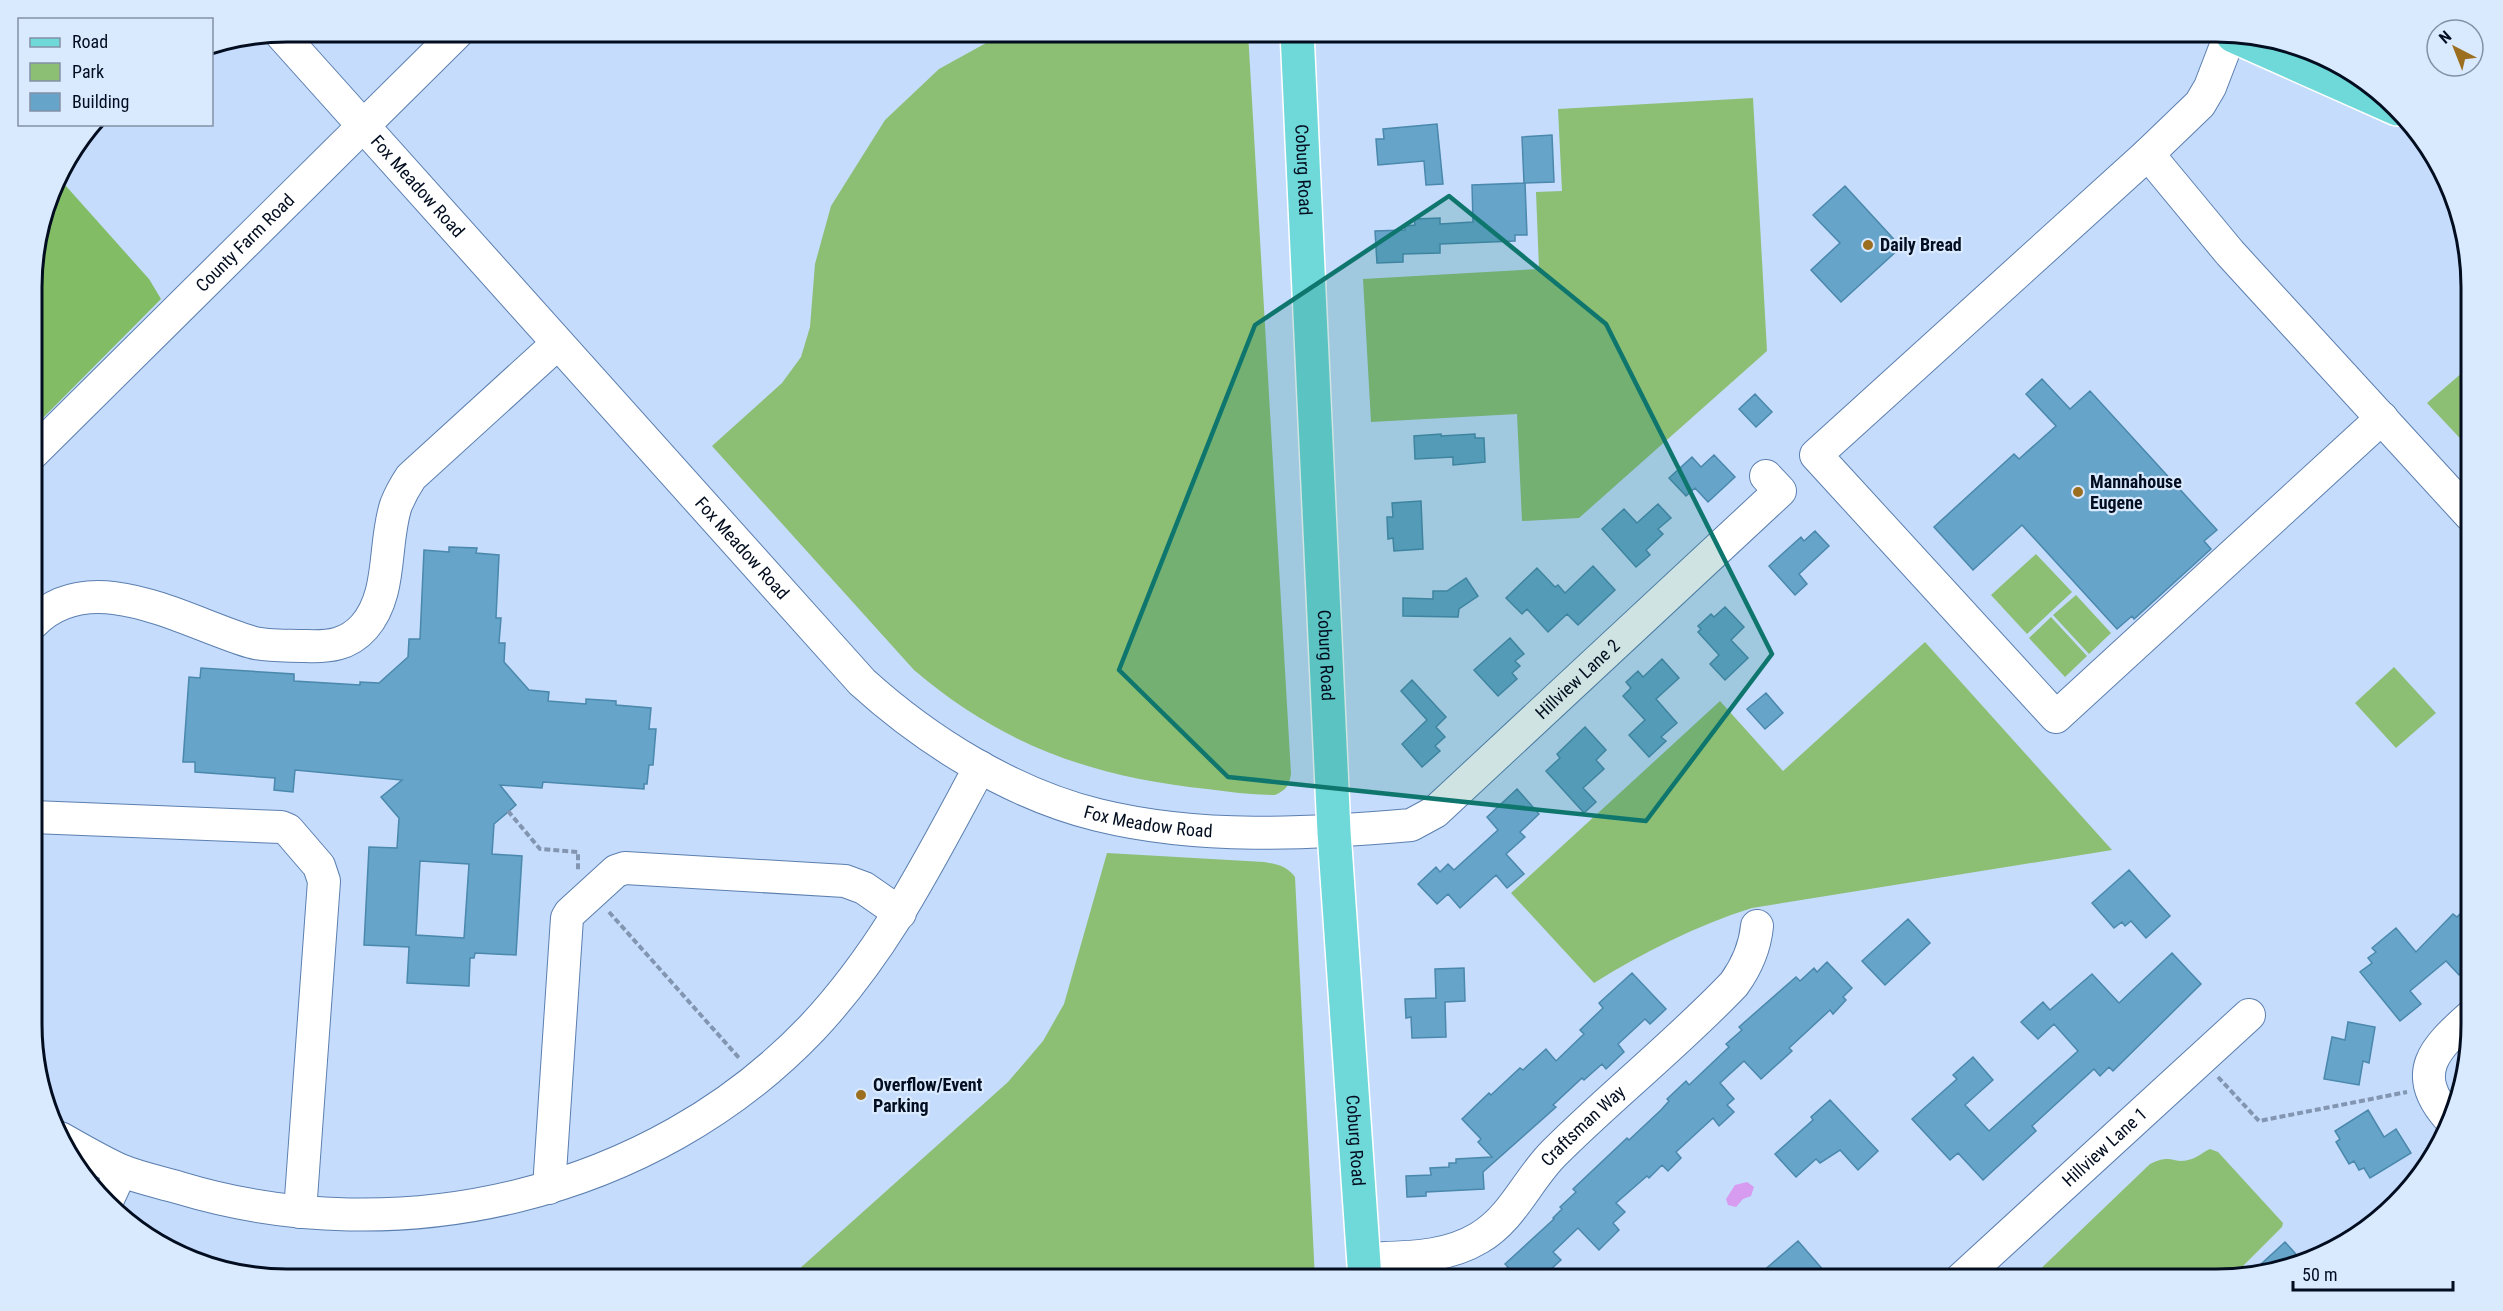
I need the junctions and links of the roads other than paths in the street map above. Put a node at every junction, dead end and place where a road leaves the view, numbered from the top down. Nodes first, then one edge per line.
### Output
1 (288, 42) edge
2 (448, 42) edge
3 (1297, 42) edge
4 (2229, 43) edge
5 (2255, 45) edge
6 (2369, 97) edge
7 (363, 127) junction
8 (2148, 154) junction
9 (557, 344) junction
10 (2382, 418) junction
11 (42, 444) edge
12 (1766, 476) dead end
13 (2461, 505) edge
14 (42, 615) edge
15 (980, 767) junction
16 (42, 817) edge
17 (1334, 832) junction
18 (900, 914) junction
19 (1757, 926) dead end
20 (2249, 1015) dead end
21 (2461, 1025) edge
22 (2444, 1112) edge
23 (75, 1146) edge
24 (121, 1171) junction
25 (549, 1188) junction
26 (111, 1193) edge
27 (300, 1212) junction
28 (1364, 1269) edge
29 (1972, 1269) edge

1 - 7 street, Fox Meadow Road
2 - 7 street, County Farm Road
3 - 17 main road, Coburg Road
4 - 8 street
5 - 6 main road
7 - 9 street, Fox Meadow Road
7 - 11 street, County Farm Road
8 - 10 street
8 - 10 street
9 - 14 street
9 - 15 street, Fox Meadow Road
10 - 13 street
12 - 17 street, Hillview Lane 2
15 - 17 street, Fox Meadow Road
15 - 18 street
16 - 27 street
17 - 28 main road, Coburg Road
18 - 25 street
18 - 25 street
19 - 28 street, Craftsman Way
20 - 29 street, Hillview Lane 1
21 - 22 street
23 - 24 street
24 - 26 street
24 - 27 street
25 - 27 street

